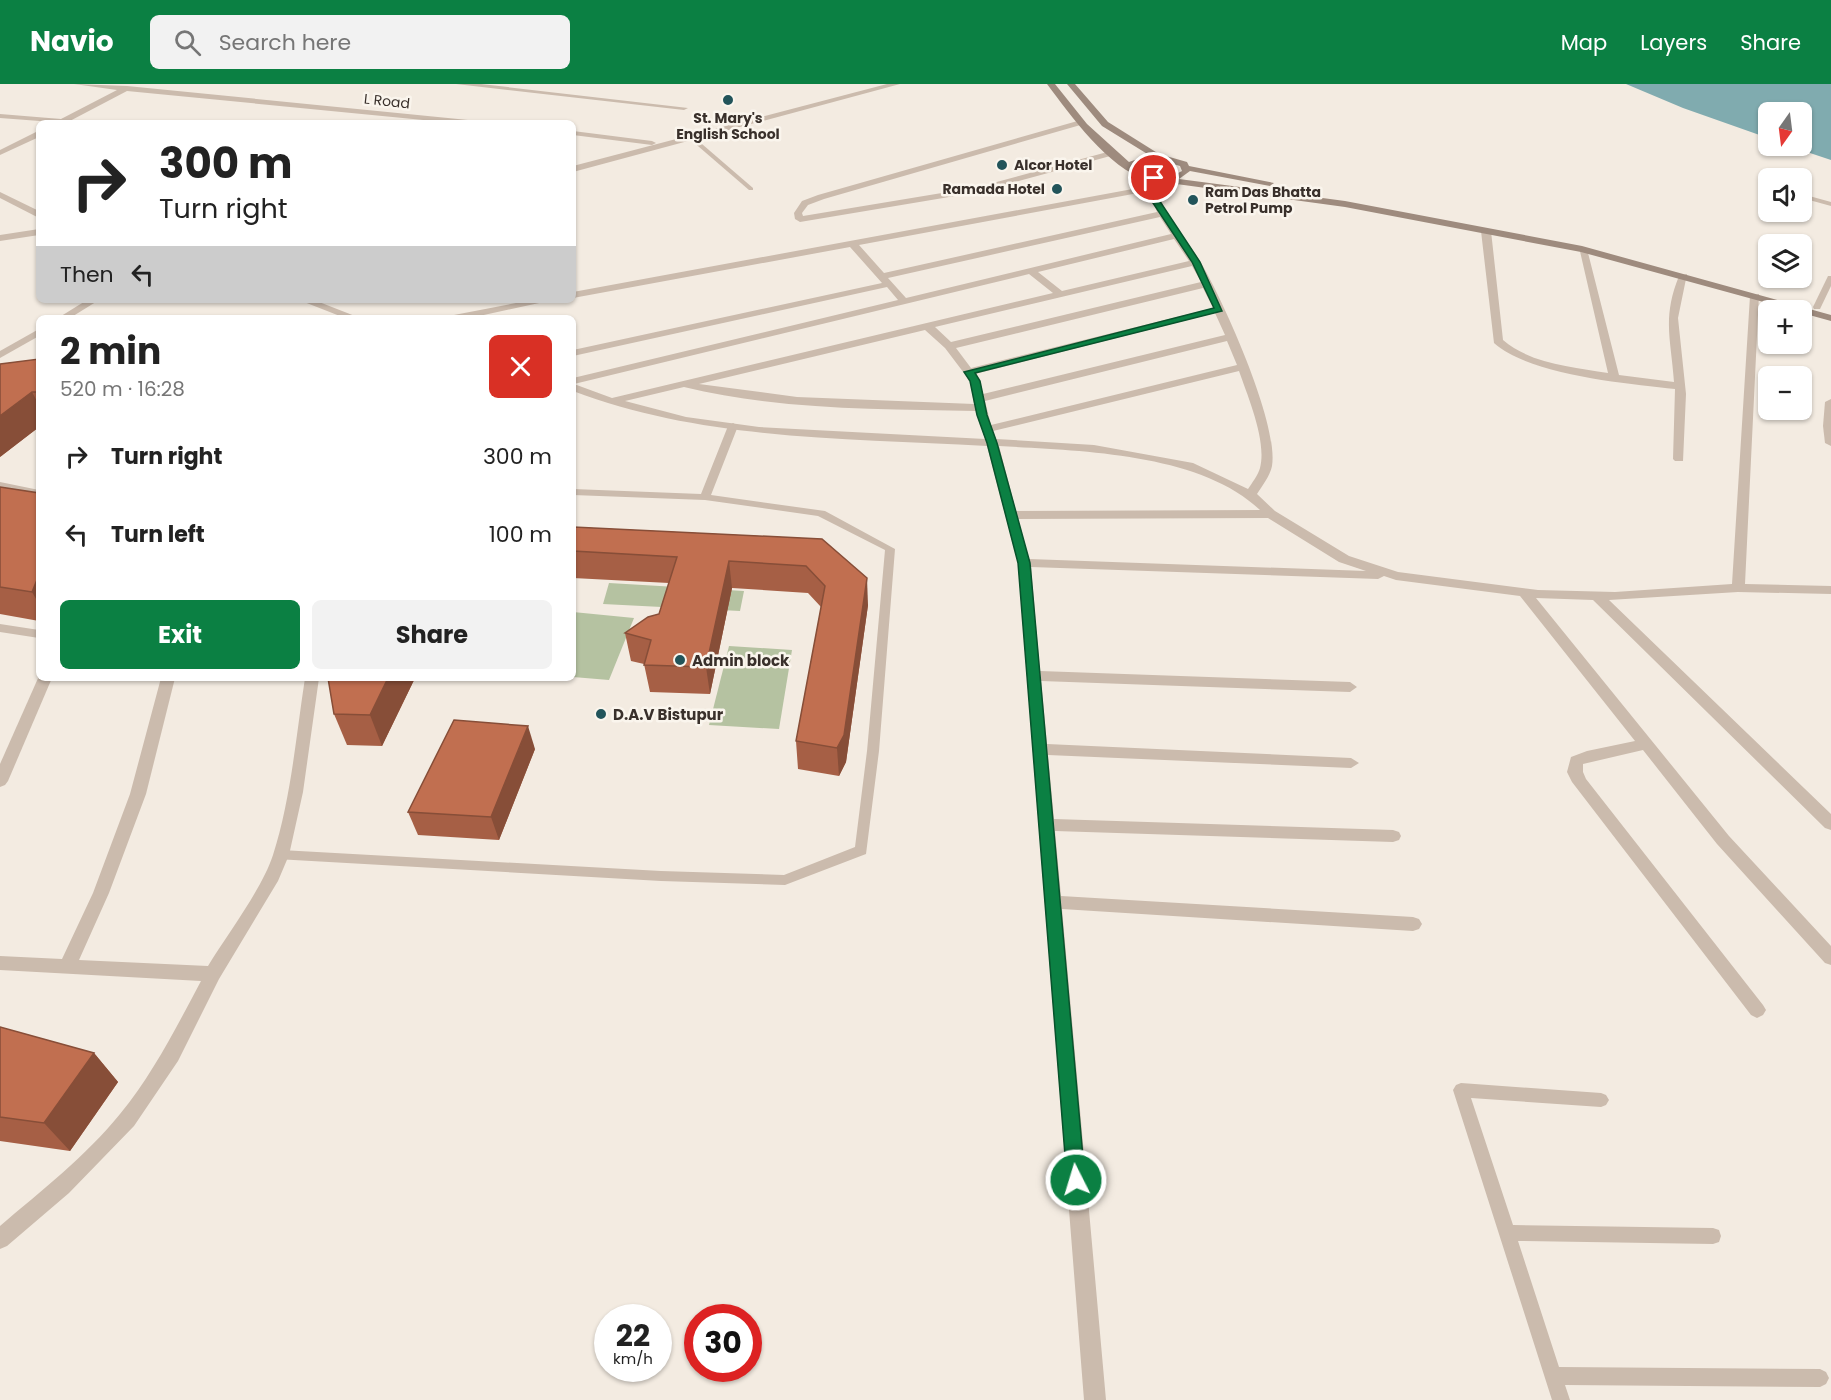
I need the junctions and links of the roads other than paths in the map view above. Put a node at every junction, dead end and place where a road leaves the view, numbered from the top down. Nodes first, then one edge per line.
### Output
1 (78, 84) edge
2 (135, 84) edge
3 (460, 84) edge
4 (870, 84) edge
5 (897, 84) edge
6 (1051, 84) edge
7 (1071, 84) edge
8 (126, 89) junction
9 (684, 108) dead end
10 (0, 116) edge
11 (36, 120) edge
12 (67, 120) edge
13 (447, 120) edge
14 (1081, 122) junction
15 (576, 133) edge
16 (36, 135) edge
17 (693, 139) junction
18 (652, 143) junction
19 (0, 153) edge
20 (1111, 153) junction
21 (1156, 156) junction
22 (576, 161) edge
23 (576, 168) edge
24 (1131, 168) junction
25 (1187, 168) junction
26 (1156, 182) junction
27 (751, 189) dead end
28 (0, 195) edge
29 (1812, 199) edge
30 (1831, 204) edge
31 (36, 213) edge
32 (1162, 214) junction
33 (1486, 231) junction
34 (36, 232) edge
35 (1178, 236) junction
36 (0, 238) edge
37 (36, 239) edge
38 (851, 242) junction
39 (0, 244) edge
40 (1582, 249) junction
41 (1196, 262) junction
42 (1031, 271) junction
43 (1684, 276) junction
44 (1831, 278) edge
45 (885, 280) junction
46 (1206, 284) junction
47 (576, 294) edge
48 (1060, 294) junction
49 (1755, 296) junction
50 (905, 302) junction
51 (89, 303) edge
52 (312, 303) edge
53 (533, 303) edge
54 (1817, 307) junction
55 (1219, 309) junction
56 (1831, 310) edge
57 (68, 315) edge
58 (346, 315) edge
59 (470, 315) edge
60 (1831, 318) edge
61 (926, 325) junction
62 (36, 334) edge
63 (1231, 337) junction
64 (948, 346) junction
65 (576, 352) edge
66 (0, 355) edge
67 (1241, 367) junction
68 (969, 372) junction
69 (1614, 377) junction
70 (576, 380) edge
71 (682, 384) junction
72 (1680, 386) junction
73 (576, 388) edge
74 (610, 401) junction
75 (1831, 402) edge
76 (979, 404) junction
77 (733, 426) junction
78 (989, 436) junction
79 (1831, 443) edge
80 (1679, 459) dead end
81 (0, 486) edge
82 (576, 492) edge
83 (36, 493) edge
84 (1251, 495) junction
85 (705, 496) junction
86 (1271, 514) junction
87 (1011, 515) junction
88 (1024, 563) junction
89 (1396, 576) junction
90 (1738, 588) junction
91 (1831, 590) edge
92 (1526, 592) junction
93 (1596, 595) junction
94 (0, 628) edge
95 (36, 634) edge
96 (1034, 676) junction
97 (44, 681) edge
98 (167, 681) edge
99 (312, 681) edge
100 (1350, 687) dead end
101 (1647, 744) junction
102 (1040, 749) junction
103 (1351, 764) dead end
104 (0, 781) edge
105 (1831, 824) edge
106 (1046, 825) junction
107 (1393, 836) dead end
108 (281, 855) junction
109 (1053, 902) junction
110 (1413, 924) dead end
111 (1831, 958) edge
112 (0, 963) edge
113 (67, 966) junction
114 (213, 974) junction
115 (1757, 1010) dead end
116 (1601, 1101) dead end
117 (1508, 1233) junction
118 (1713, 1236) dead end
119 (0, 1239) edge
120 (1553, 1376) junction
121 (1820, 1378) dead end
122 (1095, 1400) edge
123 (1561, 1400) edge

1 - 8 street, L Road
2 - 8 street
3 - 9 street
4 - 18 street
5 - 17 street
6 - 14 main road
7 - 21 main road
8 - 12 street
8 - 13 street, L Road
10 - 11 street
14 - 20 main road
14 - 20 street
15 - 18 street
16 - 19 street
17 - 23 street
17 - 27 lane
18 - 22 street
20 - 24 main road
21 - 24 main road
21 - 25 main road
24 - 26 main road
25 - 26 main road
25 - 54 main road
26 - 32 street
26 - 33 main road
26 - 38 street
28 - 31 street
29 - 30 lane
32 - 35 street
32 - 45 street
33 - 40 main road
33 - 69 street
34 - 36 street
35 - 41 street
35 - 42 street
37 - 39 street
38 - 45 street
38 - 47 street
40 - 43 main road
40 - 69 street
41 - 46 street
41 - 48 street
42 - 48 street
42 - 50 street
43 - 49 main road
43 - 72 street
44 - 54 lane
45 - 50 street
45 - 65 street
46 - 55 street
46 - 64 street
48 - 61 street
49 - 60 main road
49 - 90 street
50 - 70 street
51 - 57 street
52 - 58 street
53 - 59 street
54 - 56 main road
55 - 63 street
55 - 68 street
61 - 64 street
61 - 71 street
62 - 66 street
63 - 67 street
63 - 76 street
64 - 68 street
67 - 78 street
67 - 84 street
68 - 76 street
69 - 72 street
71 - 74 street
71 - 76 street
72 - 80 street
73 - 74 street
74 - 77 street
75 - 79 street
76 - 78 street
77 - 78 street
77 - 85 lane
78 - 84 street
78 - 87 street
81 - 83 street
82 - 85 lane
84 - 86 street
85 - 108 lane
86 - 87 street
86 - 89 street
87 - 88 street
88 - 89 street
88 - 96 street
89 - 92 street
90 - 91 street
90 - 93 street
92 - 93 street
92 - 101 street
93 - 105 street
94 - 95 street
96 - 100 street
96 - 102 street
97 - 104 street
98 - 113 street
99 - 108 street
101 - 111 street
101 - 115 street
102 - 103 street
102 - 106 street
106 - 107 street
106 - 109 street
108 - 114 street
109 - 110 street
109 - 122 street
112 - 113 street
113 - 114 street
114 - 119 street
116 - 117 lane
117 - 118 lane
117 - 120 lane
120 - 121 lane
120 - 123 lane

